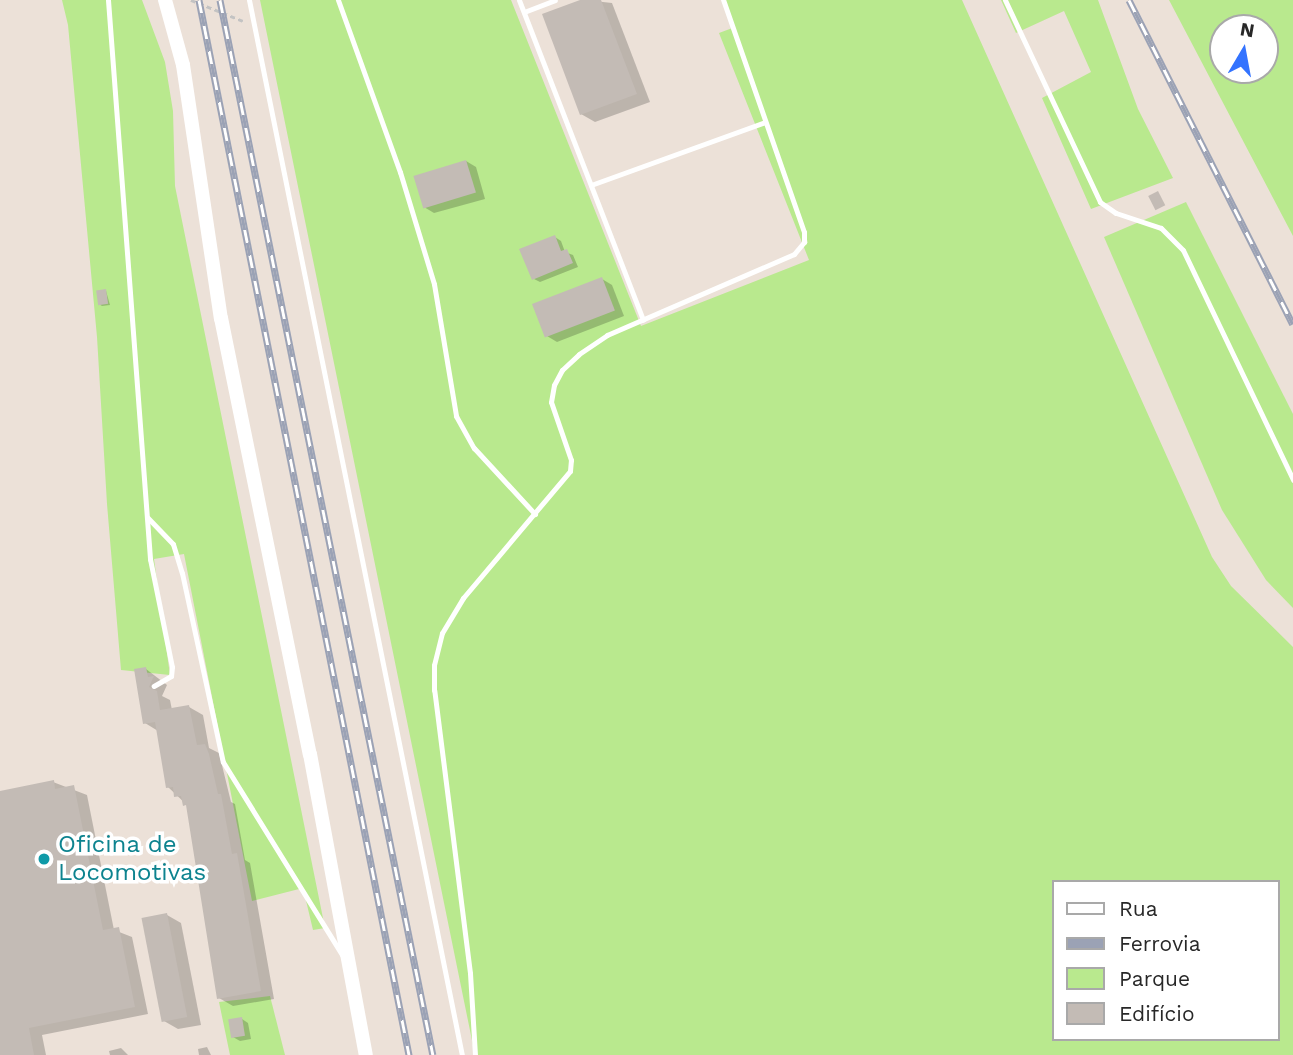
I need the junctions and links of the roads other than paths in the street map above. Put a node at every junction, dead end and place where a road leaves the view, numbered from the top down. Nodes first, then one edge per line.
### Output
1 (108, 0) edge
2 (165, 0) edge
3 (249, 0) edge
4 (338, 0) edge
5 (519, 0) edge
6 (555, 0) edge
7 (723, 0) edge
8 (1005, 0) edge
9 (524, 12) junction
10 (765, 122) junction
11 (591, 185) junction
12 (643, 320) junction
13 (1293, 480) edge
14 (535, 514) junction
15 (148, 517) junction
16 (153, 686) dead end
17 (348, 964) junction
18 (366, 1055) edge
19 (462, 1055) edge
20 (475, 1055) edge

1 - 15 lane
2 - 17 street
3 - 19 lane
4 - 14 lane
5 - 9 lane
6 - 9 lane
7 - 10 lane
8 - 13 lane
9 - 11 lane
10 - 11 lane
10 - 12 lane
11 - 12 lane
12 - 14 lane
14 - 20 lane
15 - 16 lane
15 - 17 lane
17 - 18 street

